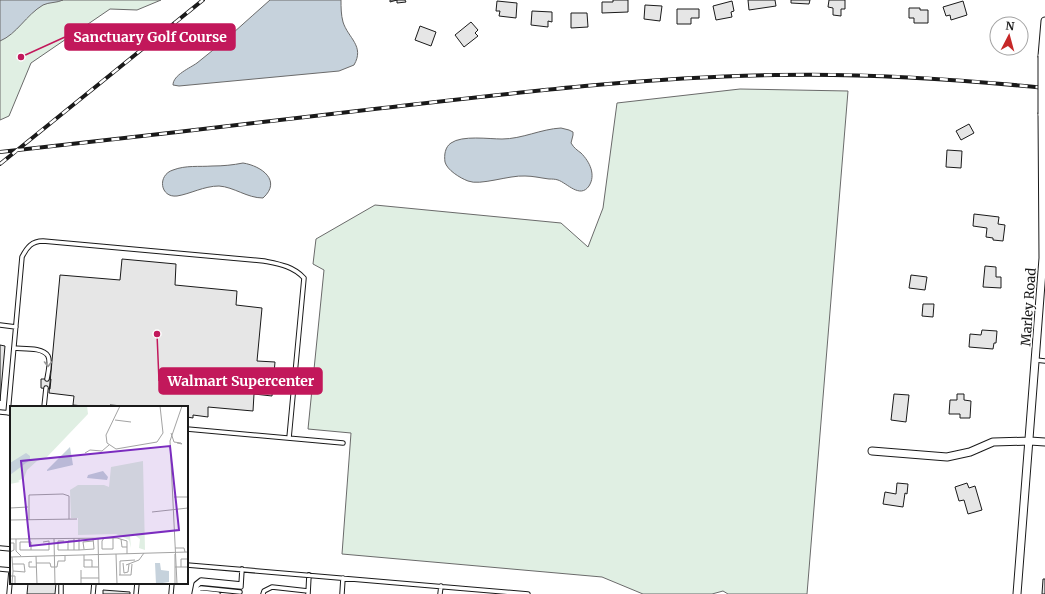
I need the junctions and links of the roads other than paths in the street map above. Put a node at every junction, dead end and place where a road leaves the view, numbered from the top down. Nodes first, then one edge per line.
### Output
1 (1045, 21) edge
2 (1044, 224) edge
3 (0, 325) edge
4 (16, 327) junction
5 (14, 348) junction
6 (1036, 360) junction
7 (1045, 361) edge
8 (47, 379) dead end
9 (46, 388) dead end
10 (10, 406) edge
11 (44, 406) edge
12 (0, 412) edge
13 (10, 413) edge
14 (188, 429) edge
15 (289, 438) junction
16 (1030, 441) junction
17 (1045, 442) edge
18 (342, 443) dead end
19 (872, 451) dead end
20 (0, 548) edge
21 (10, 549) edge
22 (188, 565) edge
23 (0, 569) edge
24 (242, 569) junction
25 (10, 570) edge
26 (309, 575) junction
27 (344, 578) junction
28 (10, 582) edge
29 (94, 584) edge
30 (137, 584) edge
31 (172, 584) edge
32 (441, 586) junction
33 (241, 589) edge
34 (475, 589) junction
35 (195, 592) edge
36 (308, 592) edge
37 (9, 594) edge
38 (93, 594) edge
39 (136, 594) edge
40 (171, 594) edge
41 (218, 594) edge
42 (263, 594) edge
43 (342, 594) edge
44 (440, 594) edge
45 (474, 594) edge
46 (521, 594) edge
47 (528, 594) edge
48 (1017, 594) edge

1 - 2 street, Marley Road, bridge
2 - 6 street, Marley Road
3 - 4 lane
4 - 5 lane
4 - 15 lane
5 -> 8 lane
5 - 10 lane
6 - 7 lane
6 - 16 street, Marley Road
9 - 11 lane
12 - 13 lane
14 - 15 lane
15 - 18 lane
16 - 17 street
16 - 19 street
16 - 48 street, Marley Road
20 - 21 lane
22 - 24 lane
23 - 25 lane
24 - 26 lane
24 - 33 lane
26 - 27 lane
26 - 36 lane
27 - 32 lane
27 - 43 lane
28 - 37 lane
29 - 38 lane
30 - 39 lane
31 - 40 lane
32 - 34 lane
32 - 44 lane
33 - 35 lane
33 - 35 lane
34 - 45 lane
34 - 46 lane
35 - 41 lane
36 - 42 lane
46 - 47 lane

